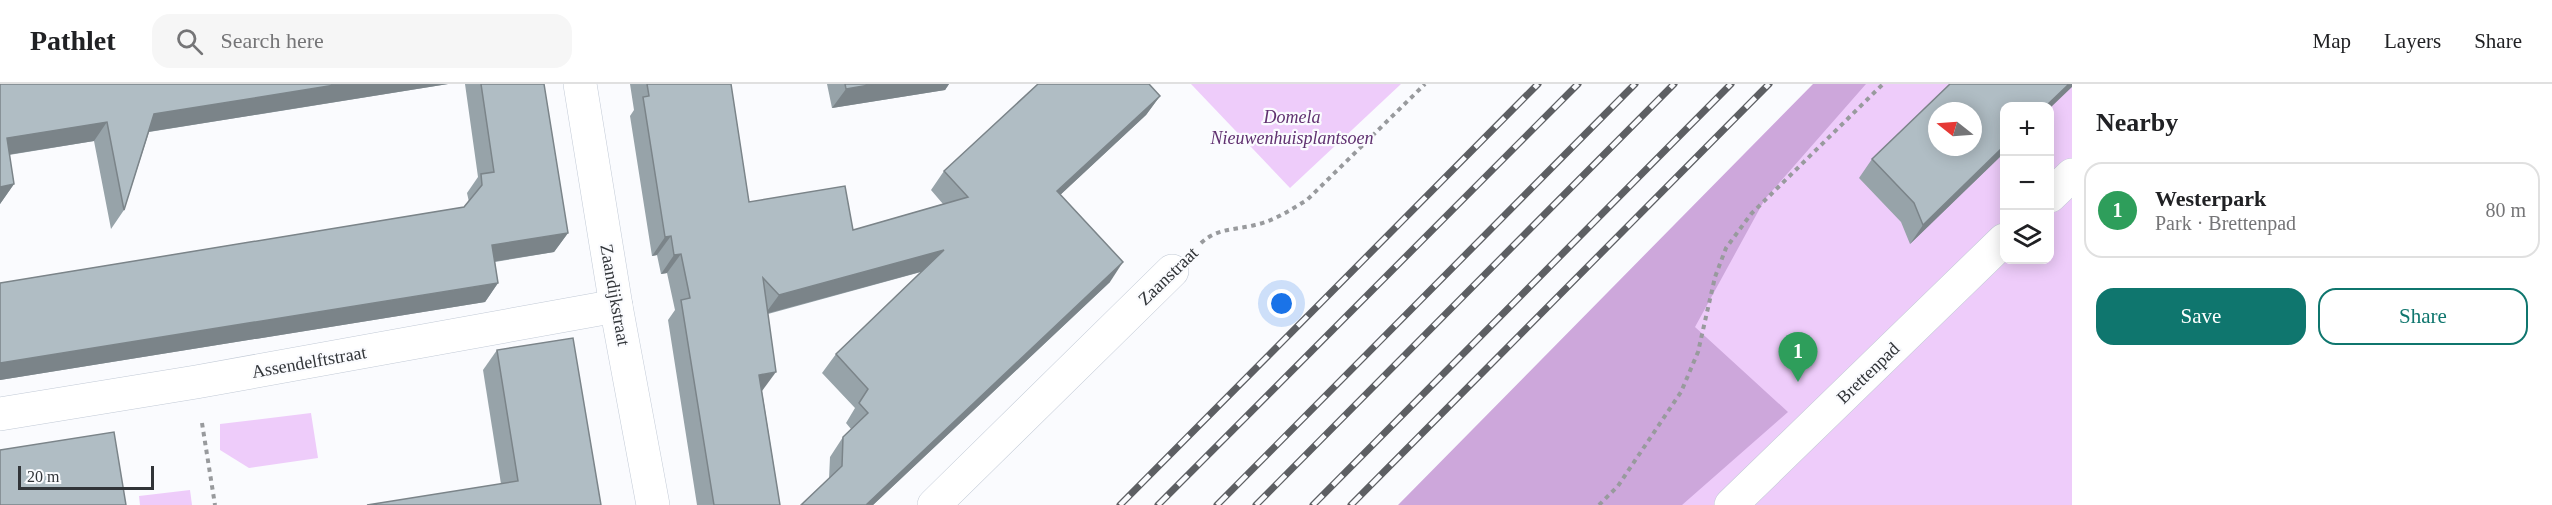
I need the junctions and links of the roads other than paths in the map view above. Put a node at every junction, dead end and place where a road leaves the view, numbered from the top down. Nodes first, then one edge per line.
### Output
1 (580, 84) edge
2 (2072, 175) edge
3 (2054, 191) edge
4 (2000, 244) edge
5 (1172, 271) road end
6 (616, 306) junction
7 (0, 414) edge
8 (653, 505) edge
9 (934, 505) edge
10 (1731, 505) edge

1 - 6 street, Zaandijkstraat
2 - 3 street
4 - 10 street, Brettenpad
5 - 9 street, Zaanstraat
6 - 7 street, Assendelftstraat
6 - 8 street, Zaandijkstraat

